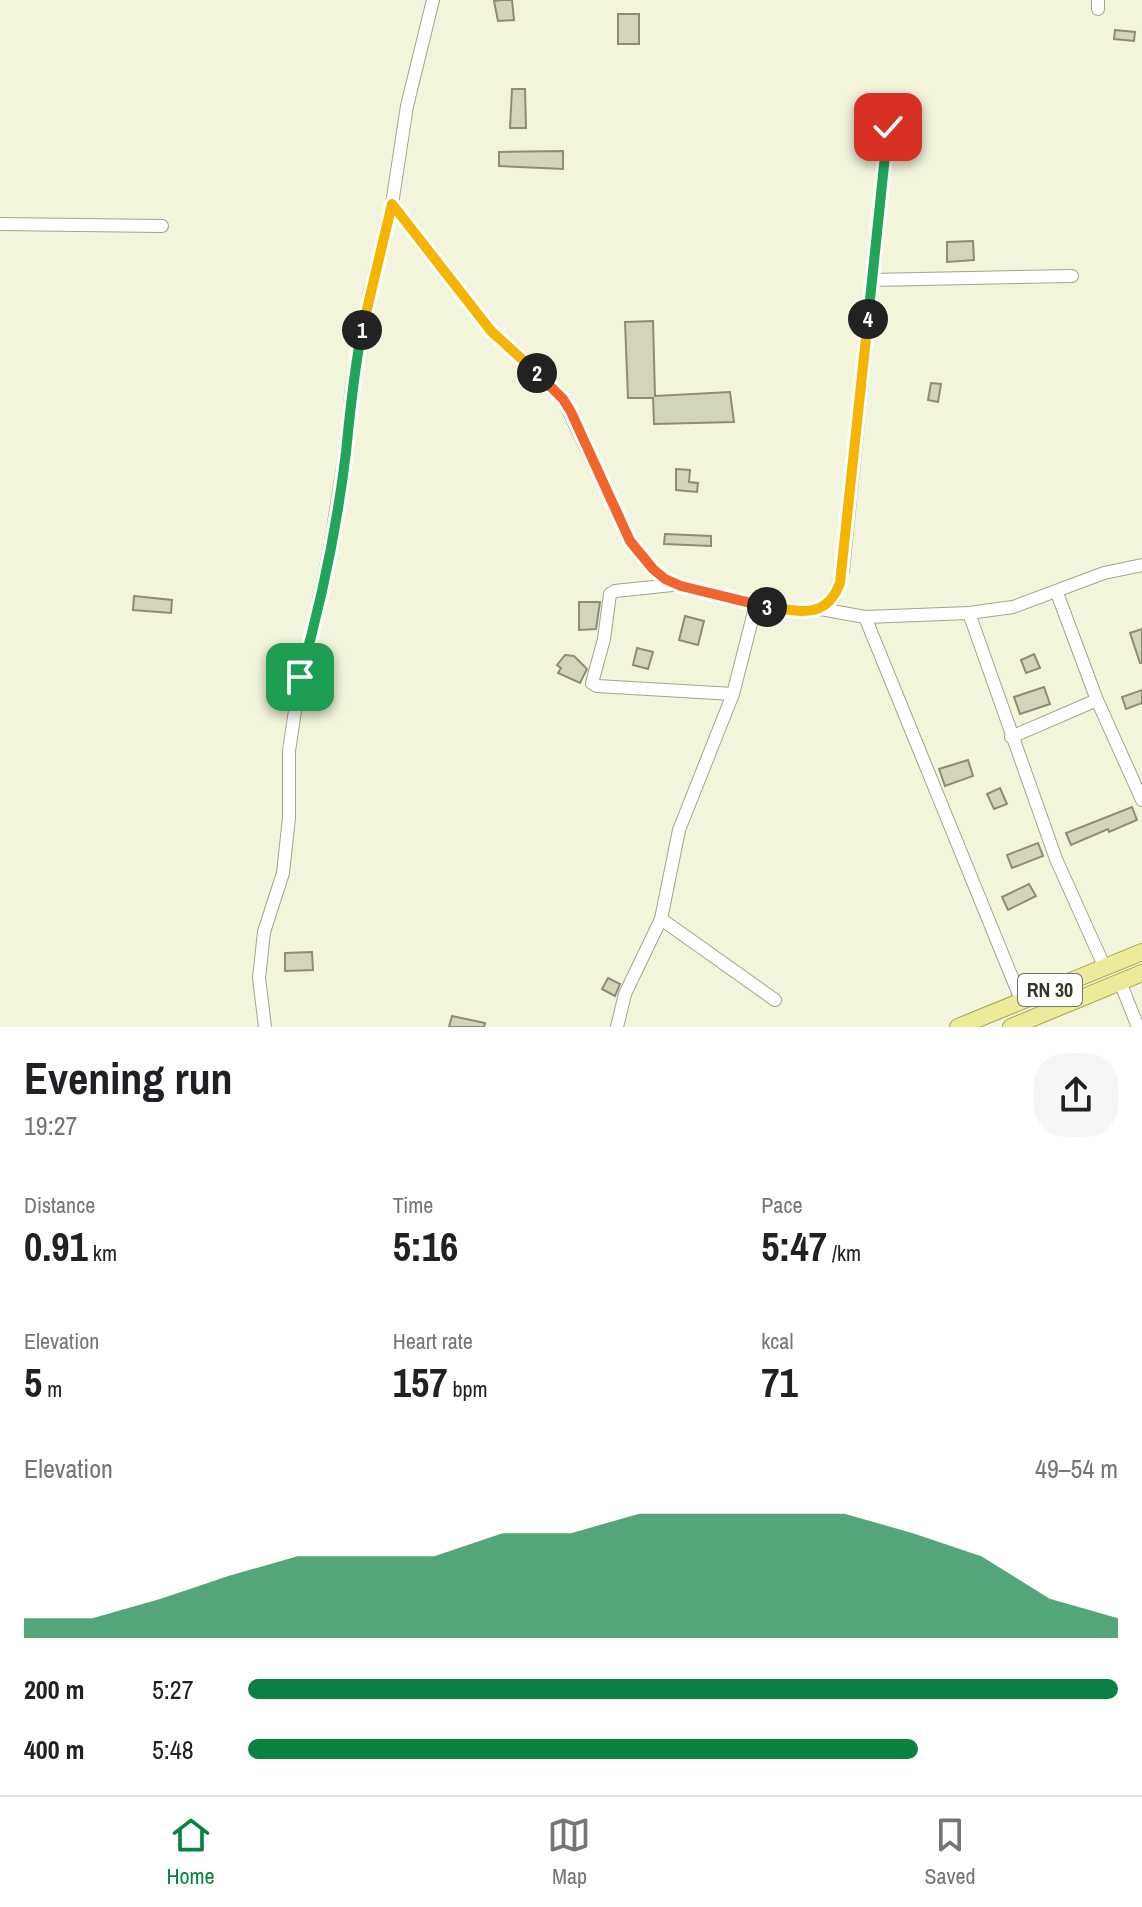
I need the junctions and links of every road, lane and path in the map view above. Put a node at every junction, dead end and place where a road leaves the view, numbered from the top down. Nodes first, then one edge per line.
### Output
1 (433, 0) edge
2 (888, 127) dead end
3 (392, 204) junction
4 (0, 224) edge
5 (162, 226) dead end
6 (1072, 276) dead end
7 (871, 280) junction
8 (1142, 565) edge
9 (681, 586) junction
10 (1057, 593) junction
11 (756, 604) junction
12 (821, 609) junction
13 (969, 613) junction
14 (865, 617) junction
15 (733, 694) junction
16 (1097, 700) junction
17 (1011, 737) junction
18 (1142, 800) edge
19 (661, 919) junction
20 (1142, 952) edge
21 (1105, 968) junction
22 (1142, 973) edge
23 (1120, 982) junction
24 (775, 1000) dead end
25 (1022, 1002) junction
26 (1139, 1024) edge
27 (265, 1027) edge
28 (617, 1027) edge
29 (958, 1027) edge
30 (1011, 1027) edge

1 - 3 street
2 - 7 street
3 - 9 street
3 - 27 street
4 - 5 street
6 - 7 street
7 - 12 street
8 - 10 street
9 - 11 street
9 - 15 street
10 - 13 street
10 - 16 street
11 - 12 street
11 - 15 street
12 - 14 street
13 - 14 street
13 - 17 street
14 - 25 street
15 - 19 street
16 - 17 street
16 - 18 street
17 - 21 street
19 - 24 street
19 - 28 street
20 - 21 main road, RN 30 / RN 30
21 - 25 main road, RN 30 / RN 30
22 - 23 main road, RN 30
23 - 26 street
23 - 30 main road, RN 30
25 - 29 main road, RN 30 / RN 30

